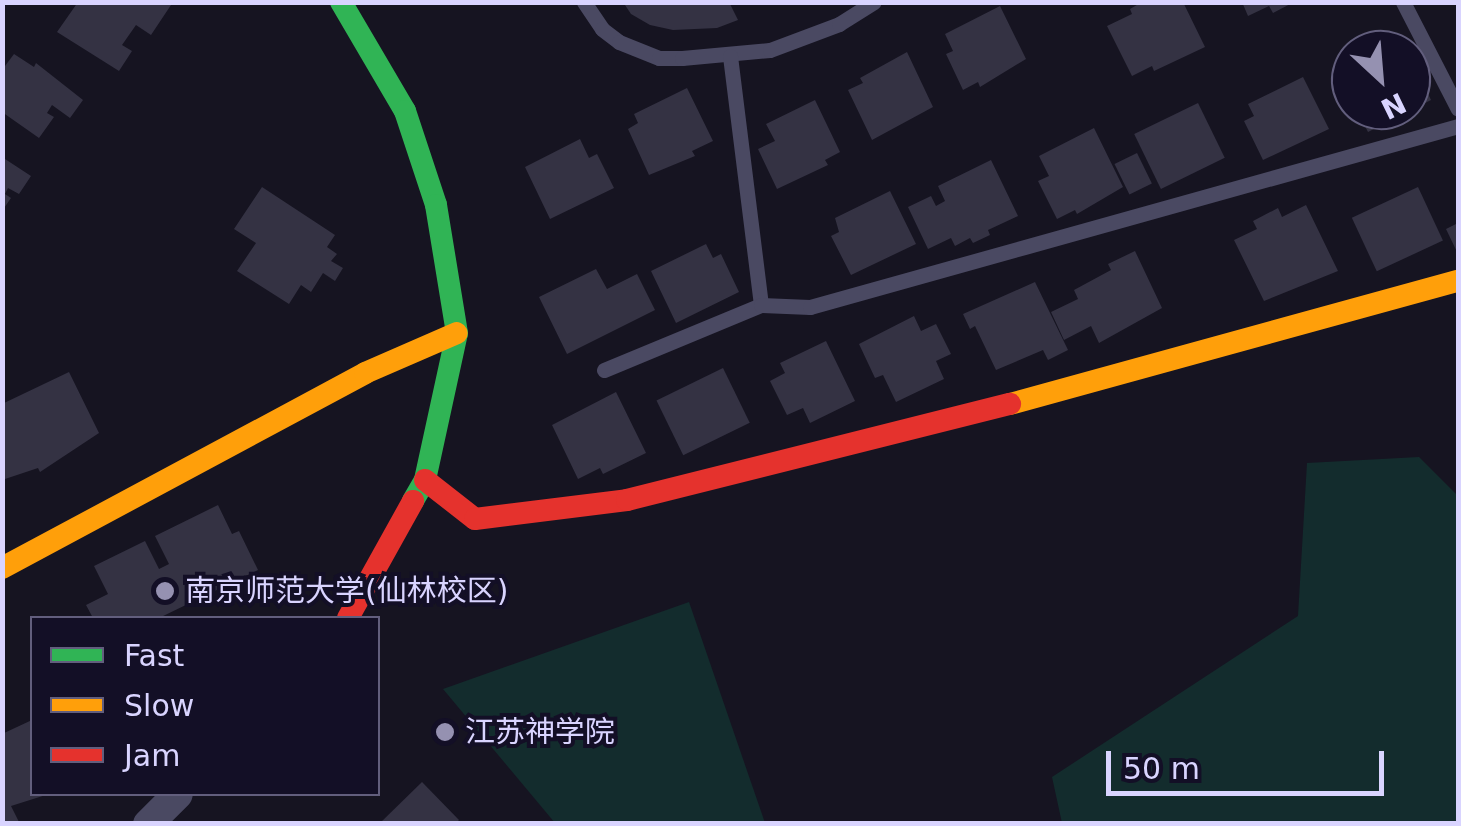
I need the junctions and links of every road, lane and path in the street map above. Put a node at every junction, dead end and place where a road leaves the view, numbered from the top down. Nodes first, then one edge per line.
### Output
1 (340, 2) edge
2 (584, 2) edge
3 (874, 2) edge
4 (1402, 2) edge
5 (730, 56) junction
6 (1458, 109) edge
7 (1458, 126) edge
8 (1458, 281) edge
9 (761, 305) junction
10 (458, 333) junction
11 (604, 370) dead end
12 (425, 480) junction
13 (2, 568) edge
14 (349, 616) edge
15 (176, 796) edge
16 (148, 824) edge

1 - 10 street
2 - 5 lane
3 - 5 lane
4 - 6 lane
5 - 9 lane
7 - 9 lane
8 - 12 street
9 - 11 lane
10 - 12 street
10 - 13 street
12 - 14 street
15 - 16 street

